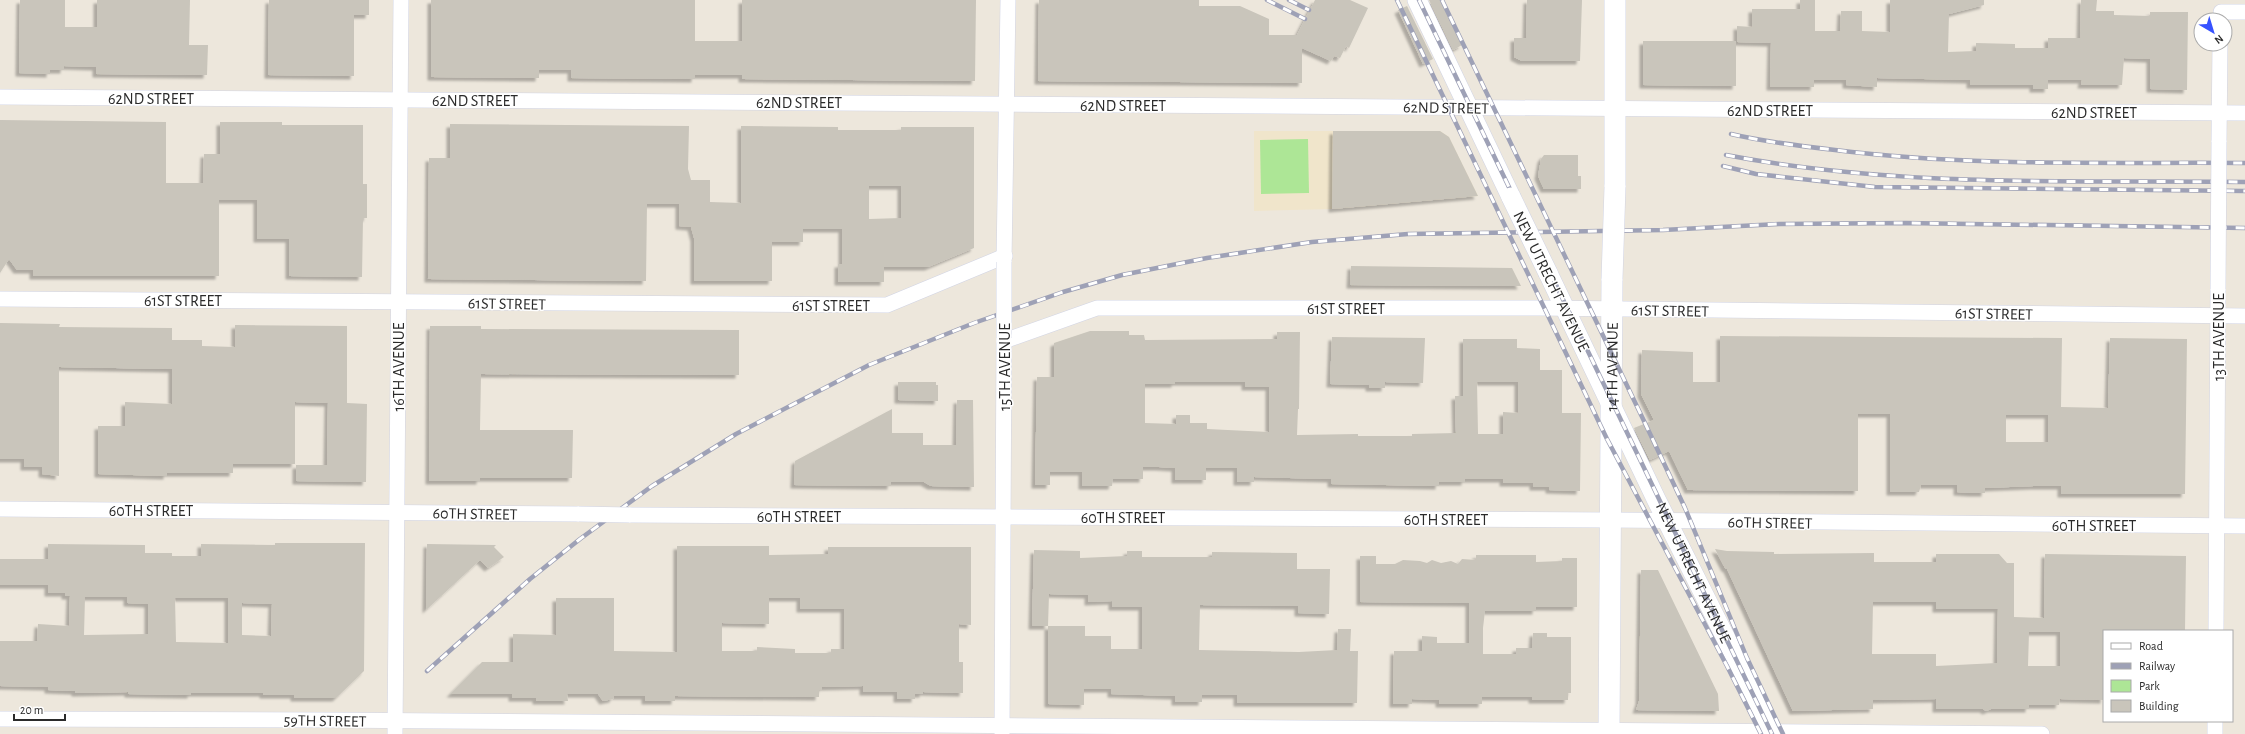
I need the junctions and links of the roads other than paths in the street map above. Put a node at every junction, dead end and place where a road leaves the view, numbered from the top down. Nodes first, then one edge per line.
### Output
1 (401, 0) edge
2 (1008, 0) edge
3 (1417, 0) edge
4 (1615, 0) edge
5 (2221, 11) edge
6 (2245, 12) edge
7 (2220, 52) edge
8 (0, 97) edge
9 (400, 100) junction
10 (1006, 104) junction
11 (1469, 108) junction
12 (1614, 109) junction
13 (2219, 113) junction
14 (2245, 113) edge
15 (1004, 259) junction
16 (0, 299) edge
17 (399, 302) junction
18 (1565, 309) junction
19 (1612, 310) junction
20 (2218, 315) junction
21 (2245, 316) edge
22 (1004, 340) junction
23 (1611, 404) junction
24 (0, 509) edge
25 (397, 512) junction
26 (1004, 516) junction
27 (1610, 520) junction
28 (1667, 520) junction
29 (2216, 526) junction
30 (2245, 526) edge
31 (2216, 630) edge
32 (0, 719) edge
33 (2215, 722) edge
34 (395, 728) edge
35 (1002, 730) edge
36 (1609, 732) edge
37 (1773, 733) edge
38 (2042, 734) edge
39 (2215, 734) edge

1 - 9 street, 16TH AVENUE
2 - 10 street, 15TH AVENUE
3 - 11 street, NEW UTRECHT AVENUE
4 - 12 main road, 14TH AVENUE
5 - 6 street
7 - 13 street, 13TH AVENUE
8 - 9 street, 62ND STREET
9 - 10 street, 62ND STREET
9 - 17 street, 16TH AVENUE
10 - 11 street, 62ND STREET
10 - 15 street, 15TH AVENUE
11 - 12 street, 62ND STREET
11 - 18 street, NEW UTRECHT AVENUE, bridge
12 - 13 street, 62ND STREET
12 - 19 main road, 14TH AVENUE, bridge
13 - 14 street, 62ND STREET
13 - 20 street, 13TH AVENUE, bridge
15 - 17 street, 61ST STREET
15 - 22 street, 15TH AVENUE, bridge
16 - 17 street, 61ST STREET
17 - 25 street, 16TH AVENUE
18 - 19 street, 61ST STREET
18 - 22 street, 61ST STREET
18 - 23 street, NEW UTRECHT AVENUE
19 - 20 street, 61ST STREET
19 - 23 main road, 14TH AVENUE
20 - 21 street, 61ST STREET
20 - 29 street, 13TH AVENUE
22 - 26 street, 15TH AVENUE
23 - 27 main road, 14TH AVENUE
23 - 28 street, NEW UTRECHT AVENUE
24 - 25 street, 60TH STREET
25 - 26 street, 60TH STREET, bridge
25 - 34 street, 16TH AVENUE
26 - 27 street, 60TH STREET
26 - 35 street, 15TH AVENUE
27 - 28 street, 60TH STREET
27 - 36 main road, 14TH AVENUE
28 - 29 street, 60TH STREET
28 - 37 street, NEW UTRECHT AVENUE
29 - 30 street, 60TH STREET
29 - 31 street, 13TH AVENUE
32 - 34 street, 59TH STREET
33 - 39 street
34 - 35 street, 59TH STREET
35 - 36 street, 59TH STREET
36 - 37 street, 59TH STREET
37 - 38 street, 59TH STREET

